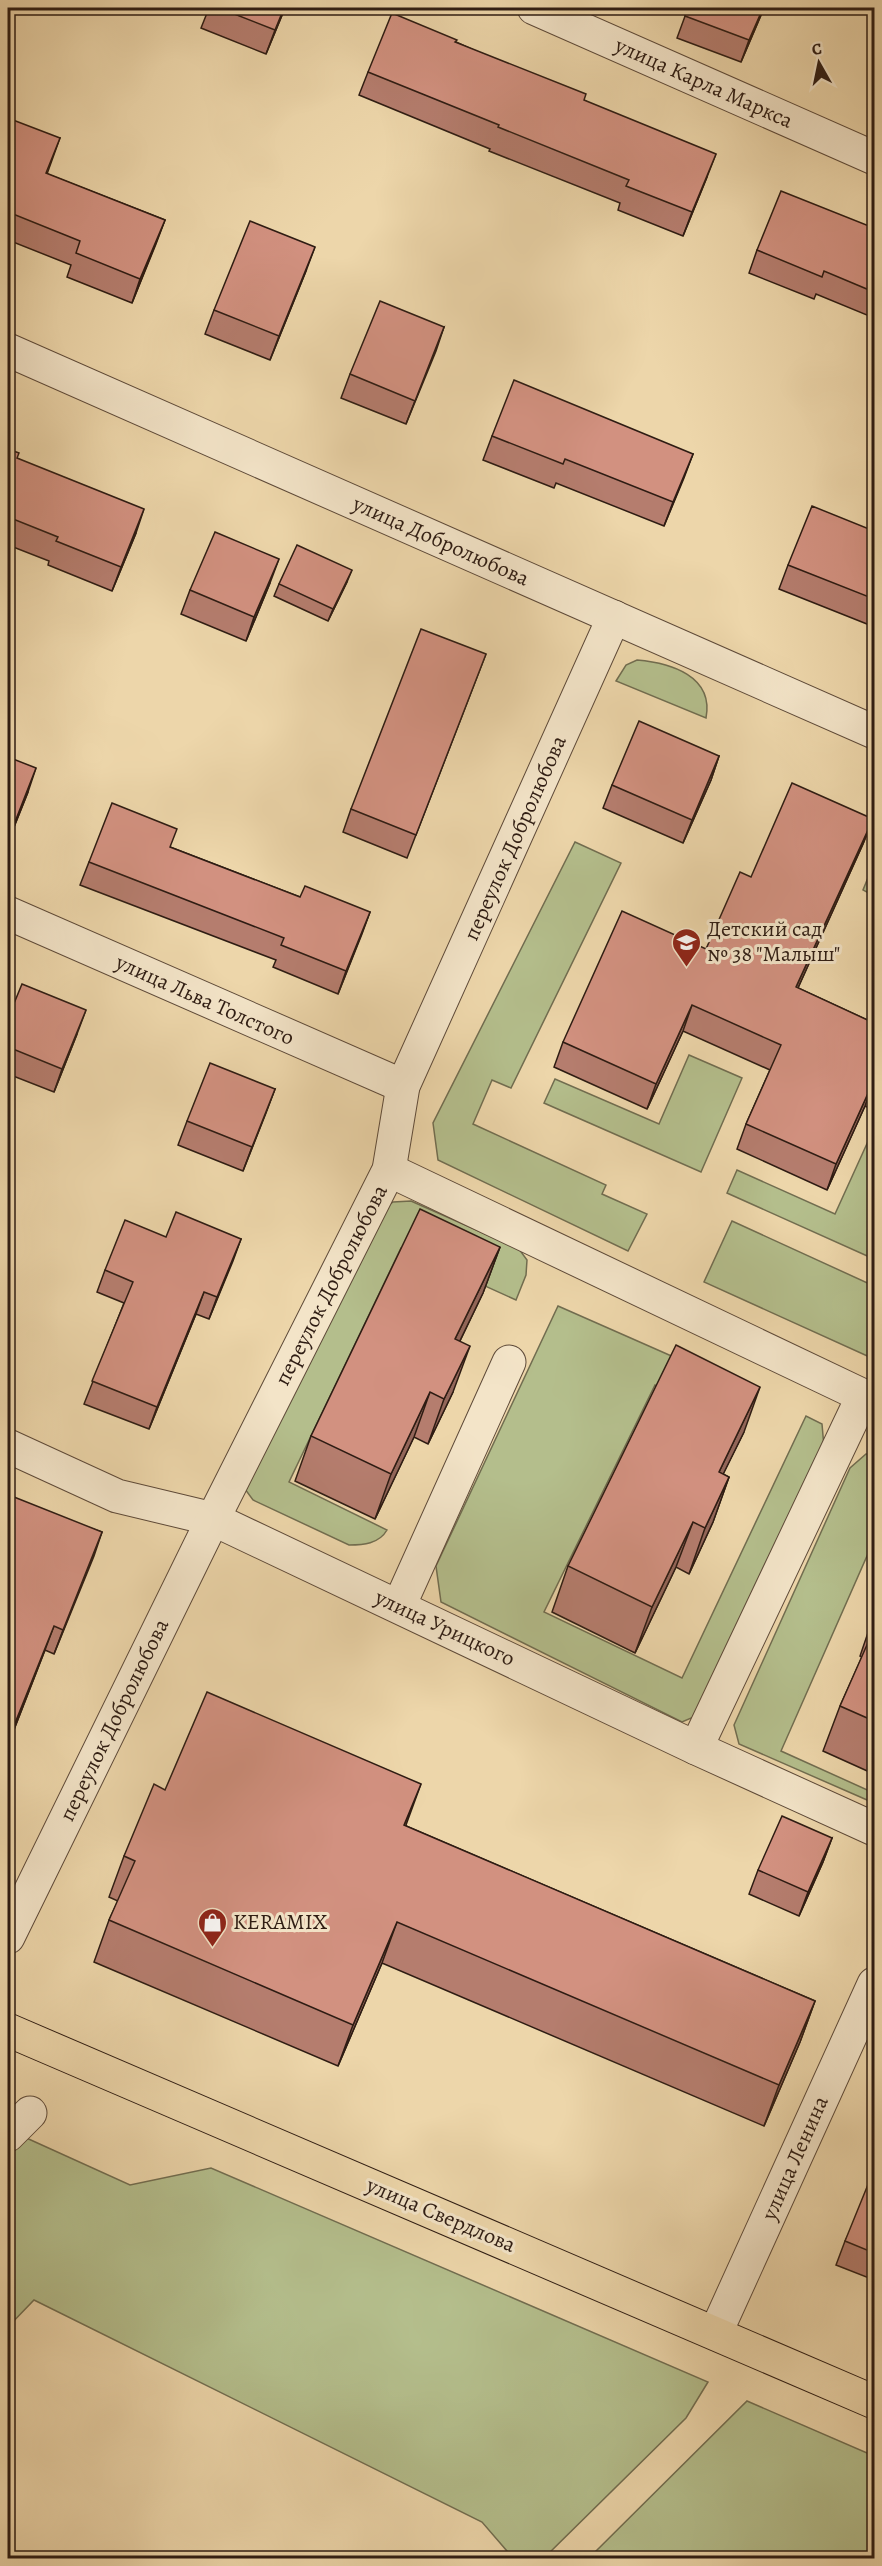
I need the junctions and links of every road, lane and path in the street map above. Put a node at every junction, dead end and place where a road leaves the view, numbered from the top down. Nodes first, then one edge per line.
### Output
1 (534, 8) edge
2 (874, 158) edge
3 (8, 350) edge
4 (614, 617) junction
5 (874, 732) edge
6 (8, 913) edge
7 (403, 1086) junction
8 (389, 1170) junction
9 (509, 1362) dead end
10 (869, 1398) edge
11 (8, 1446) edge
12 (213, 1519) junction
13 (399, 1606) junction
14 (696, 1748) junction
15 (874, 1829) edge
16 (8, 1936) edge
17 (874, 1984) edge
18 (8, 2030) edge
19 (716, 2332) junction
20 (874, 2402) edge

1 - 2 street, улица Карла Маркса
3 - 4 street, улица Добролюбова
4 - 5 street, улица Добролюбова
4 - 7 street, переулок Добролюбова
6 - 7 street, улица Льва Толстого
7 - 8 street, переулок Добролюбова
8 - 10 street
8 - 12 street, переулок Добролюбова
9 - 13 street
10 - 14 street
11 - 12 street, улица Урицкого
12 - 13 street, улица Урицкого
12 - 16 street, переулок Добролюбова
13 - 14 street, улица Урицкого
14 - 15 street, улица Урицкого
17 - 19 street, улица Ленина
18 - 19 main road, улица Свердлова
19 - 20 main road, улица Свердлова

